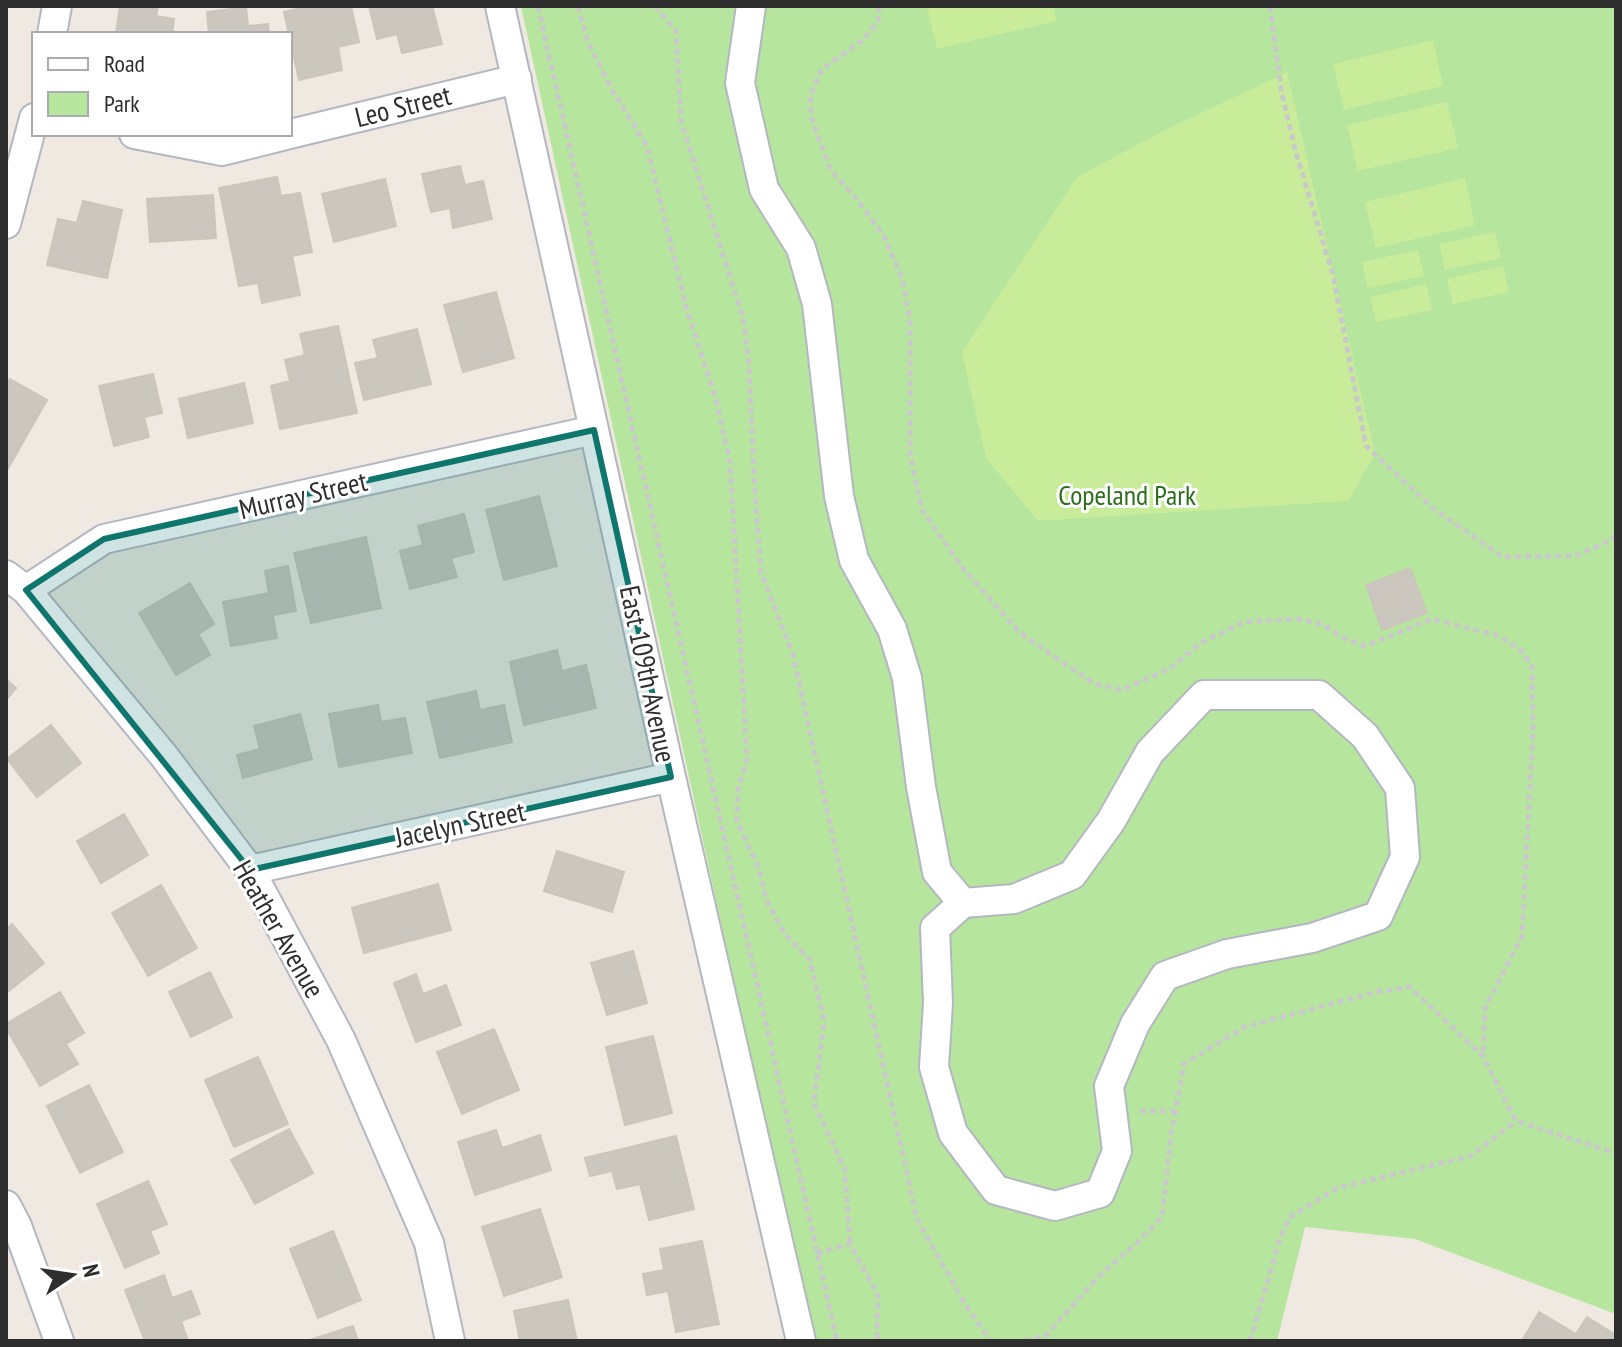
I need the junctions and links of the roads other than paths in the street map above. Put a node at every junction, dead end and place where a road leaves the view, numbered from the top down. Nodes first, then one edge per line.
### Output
1 (57, 6) edge
2 (500, 6) edge
3 (751, 6) edge
4 (52, 32) edge
5 (517, 79) junction
6 (32, 126) edge
7 (292, 134) edge
8 (144, 136) edge
9 (282, 136) edge
10 (6, 224) edge
11 (594, 430) junction
12 (16, 583) edge
13 (671, 777) junction
14 (250, 870) junction
15 (963, 903) junction
16 (6, 1205) edge
17 (59, 1341) edge
18 (450, 1341) edge
19 (801, 1341) edge

1 - 4 street
2 - 5 street, East 109th Avenue
3 - 15 street
5 - 7 street, Leo Street
5 - 11 street, East 109th Avenue
6 - 10 street
8 - 9 street, Leo Street
11 - 12 street, Murray Street
11 - 13 street, East 109th Avenue
12 - 14 street, Heather Avenue
13 - 14 street, Jacelyn Street
13 - 19 street, East 109th Avenue
14 - 18 street, Heather Avenue
15 - 15 street
16 - 17 street

